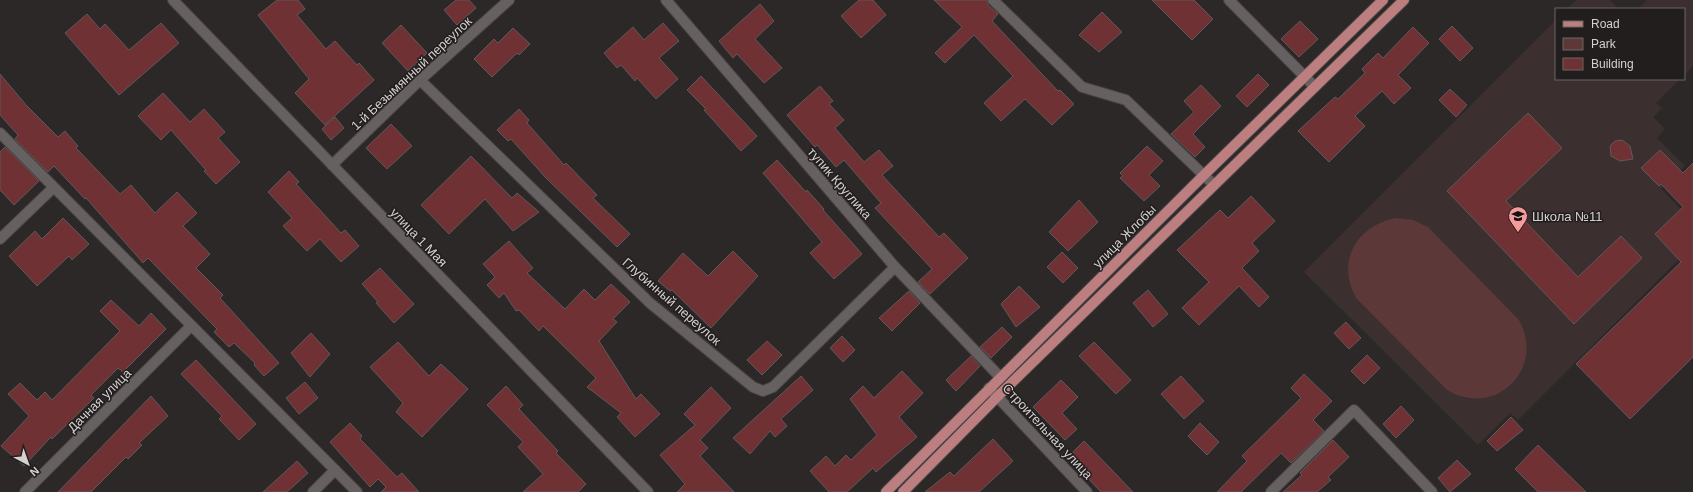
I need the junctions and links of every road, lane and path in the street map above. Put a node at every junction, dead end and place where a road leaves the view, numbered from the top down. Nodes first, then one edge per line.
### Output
1 (173, 0) edge
2 (666, 0) edge
3 (993, 0) edge
4 (1229, 0) edge
5 (1384, 0) edge
6 (1404, 0) edge
7 (504, 2) edge
8 (1305, 76) junction
9 (420, 80) junction
10 (1315, 87) junction
11 (0, 133) edge
12 (332, 165) junction
13 (1204, 175) junction
14 (1214, 185) junction
15 (53, 188) junction
16 (0, 239) edge
17 (895, 267) junction
18 (191, 326) junction
19 (1000, 377) junction
20 (989, 388) junction
21 (998, 396) junction
22 (335, 470) junction
23 (25, 492) edge
24 (313, 492) edge
25 (357, 492) edge
26 (648, 492) edge
27 (886, 492) edge
28 (903, 492) edge
29 (1087, 492) edge
30 (1271, 492) edge
31 (1432, 492) edge

1 - 12 street, улица 1 Мая
2 - 17 street, тупик Круглика
3 - 13 street
4 - 8 street
5 - 8 main road, улица Жлобы
6 - 10 main road, улица Жлобы
7 - 9 street, 1-й Безымянный переулок
8 - 10 street
8 - 13 main road, улица Жлобы
9 - 12 street, 1-й Безымянный переулок
9 - 17 street, Глубинный переулок
10 - 14 main road, улица Жлобы
11 - 15 street
12 - 26 street, улица 1 Мая
13 - 14 street
13 - 19 main road, улица Жлобы
14 - 21 main road, улица Жлобы
15 - 16 street
15 - 18 street
17 - 19 street, тупик Круглика
18 - 22 street
18 - 23 street, Дачная улица
19 - 20 main road, улица Жлобы
20 - 21 street, Строительная улица
20 - 27 main road, улица Жлобы
21 - 28 main road, улица Жлобы
21 - 29 street, Строительная улица
22 - 24 street
22 - 25 street
30 - 31 street

